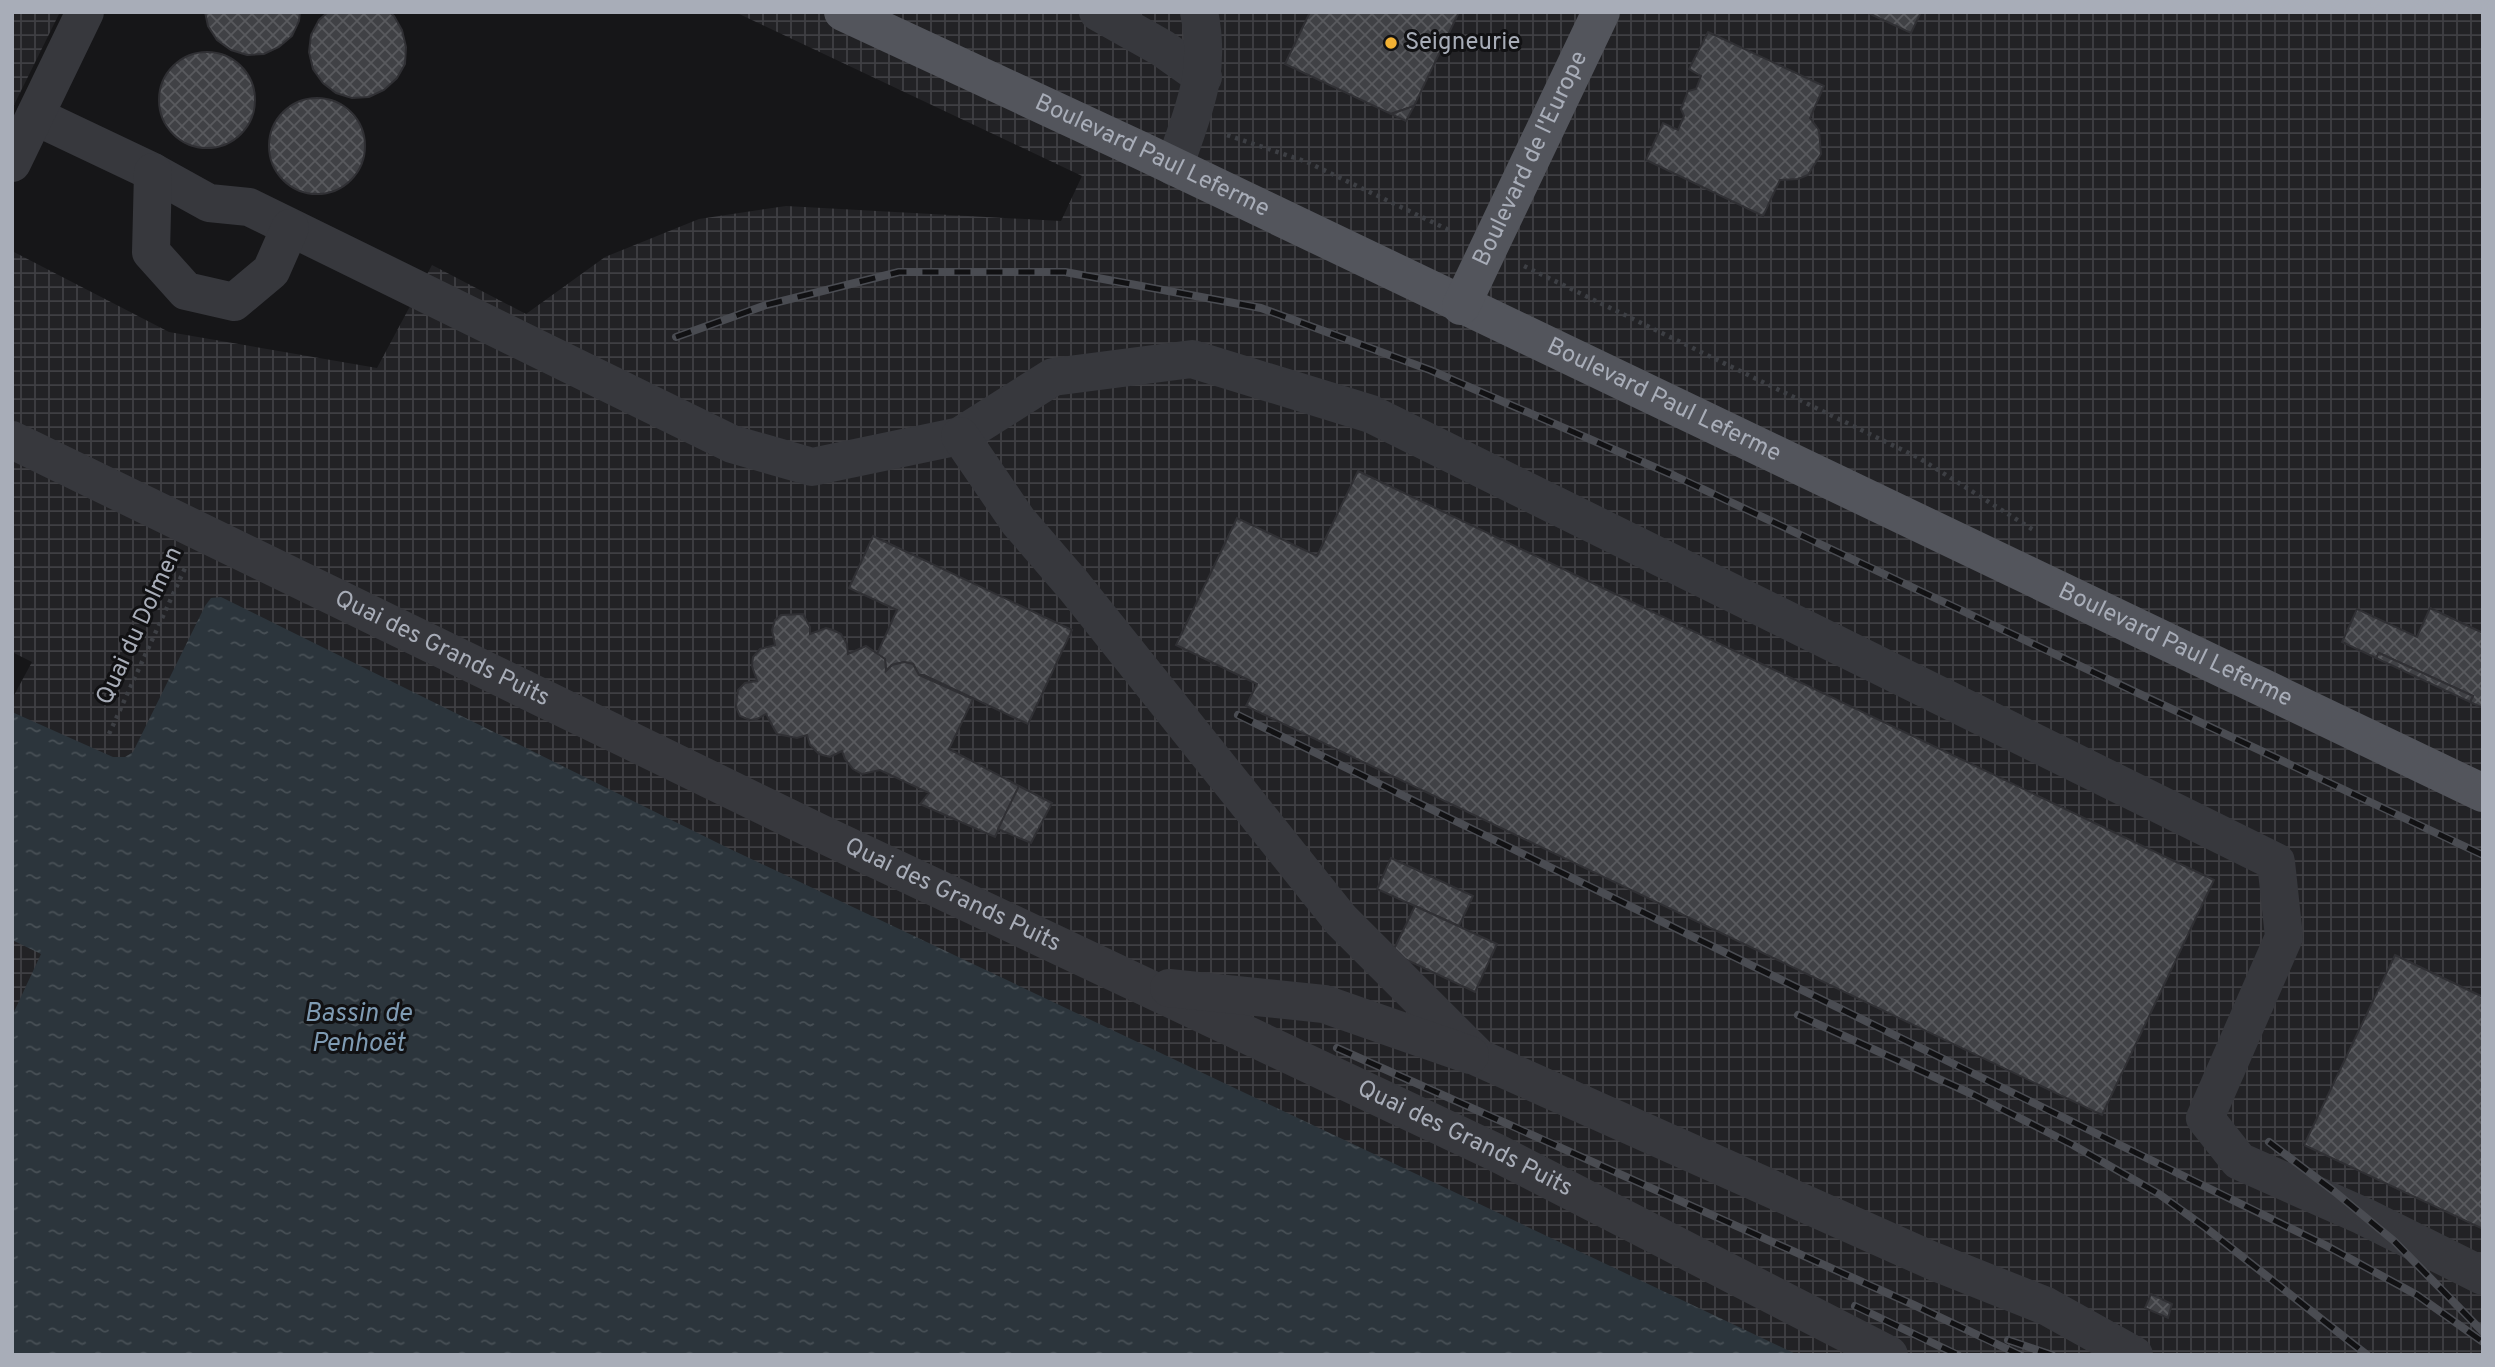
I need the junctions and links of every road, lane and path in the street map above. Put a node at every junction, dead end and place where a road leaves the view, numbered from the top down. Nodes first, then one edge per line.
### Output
1 (85, 12) edge
2 (1098, 12) edge
3 (1156, 12) edge
4 (1183, 12) edge
5 (1199, 12) edge
6 (1601, 12) edge
7 (846, 13) edge
8 (1203, 77) junction
9 (35, 116) junction
10 (1189, 122) junction
11 (12, 163) edge
12 (1174, 167) junction
13 (153, 172) junction
14 (290, 228) junction
15 (1488, 249) junction
16 (1461, 306) junction
17 (960, 436) junction
18 (12, 440) edge
19 (202, 532) junction
20 (2036, 532) dead end
21 (109, 734) dead end
22 (2483, 793) edge
23 (1142, 985) junction
24 (1479, 1058) junction
25 (2483, 1276) edge
26 (1889, 1355) edge
27 (2134, 1355) edge

1 - 9 street
2 - 8 street
3 - 8 street
4 - 8 street
5 - 8 street
6 - 15 main road, Boulevard de l'Europe
7 - 12 main road, Boulevard Paul Leferme
8 - 10 street
9 - 11 street
9 - 13 street
10 - 12 street
10 - 15 path
12 - 16 main road, Boulevard Paul Leferme
13 - 14 street
13 - 14 street
14 - 17 street
15 - 16 main road, Boulevard de l'Europe
15 - 20 path
16 - 22 main road, Boulevard Paul Leferme
17 - 24 street
17 - 25 street
18 - 19 street, Quai des Grands Puits
19 - 21 path, Quai du Dolmen
19 - 23 street, Quai des Grands Puits
23 - 24 street
23 - 26 street, Quai des Grands Puits
24 - 27 street

